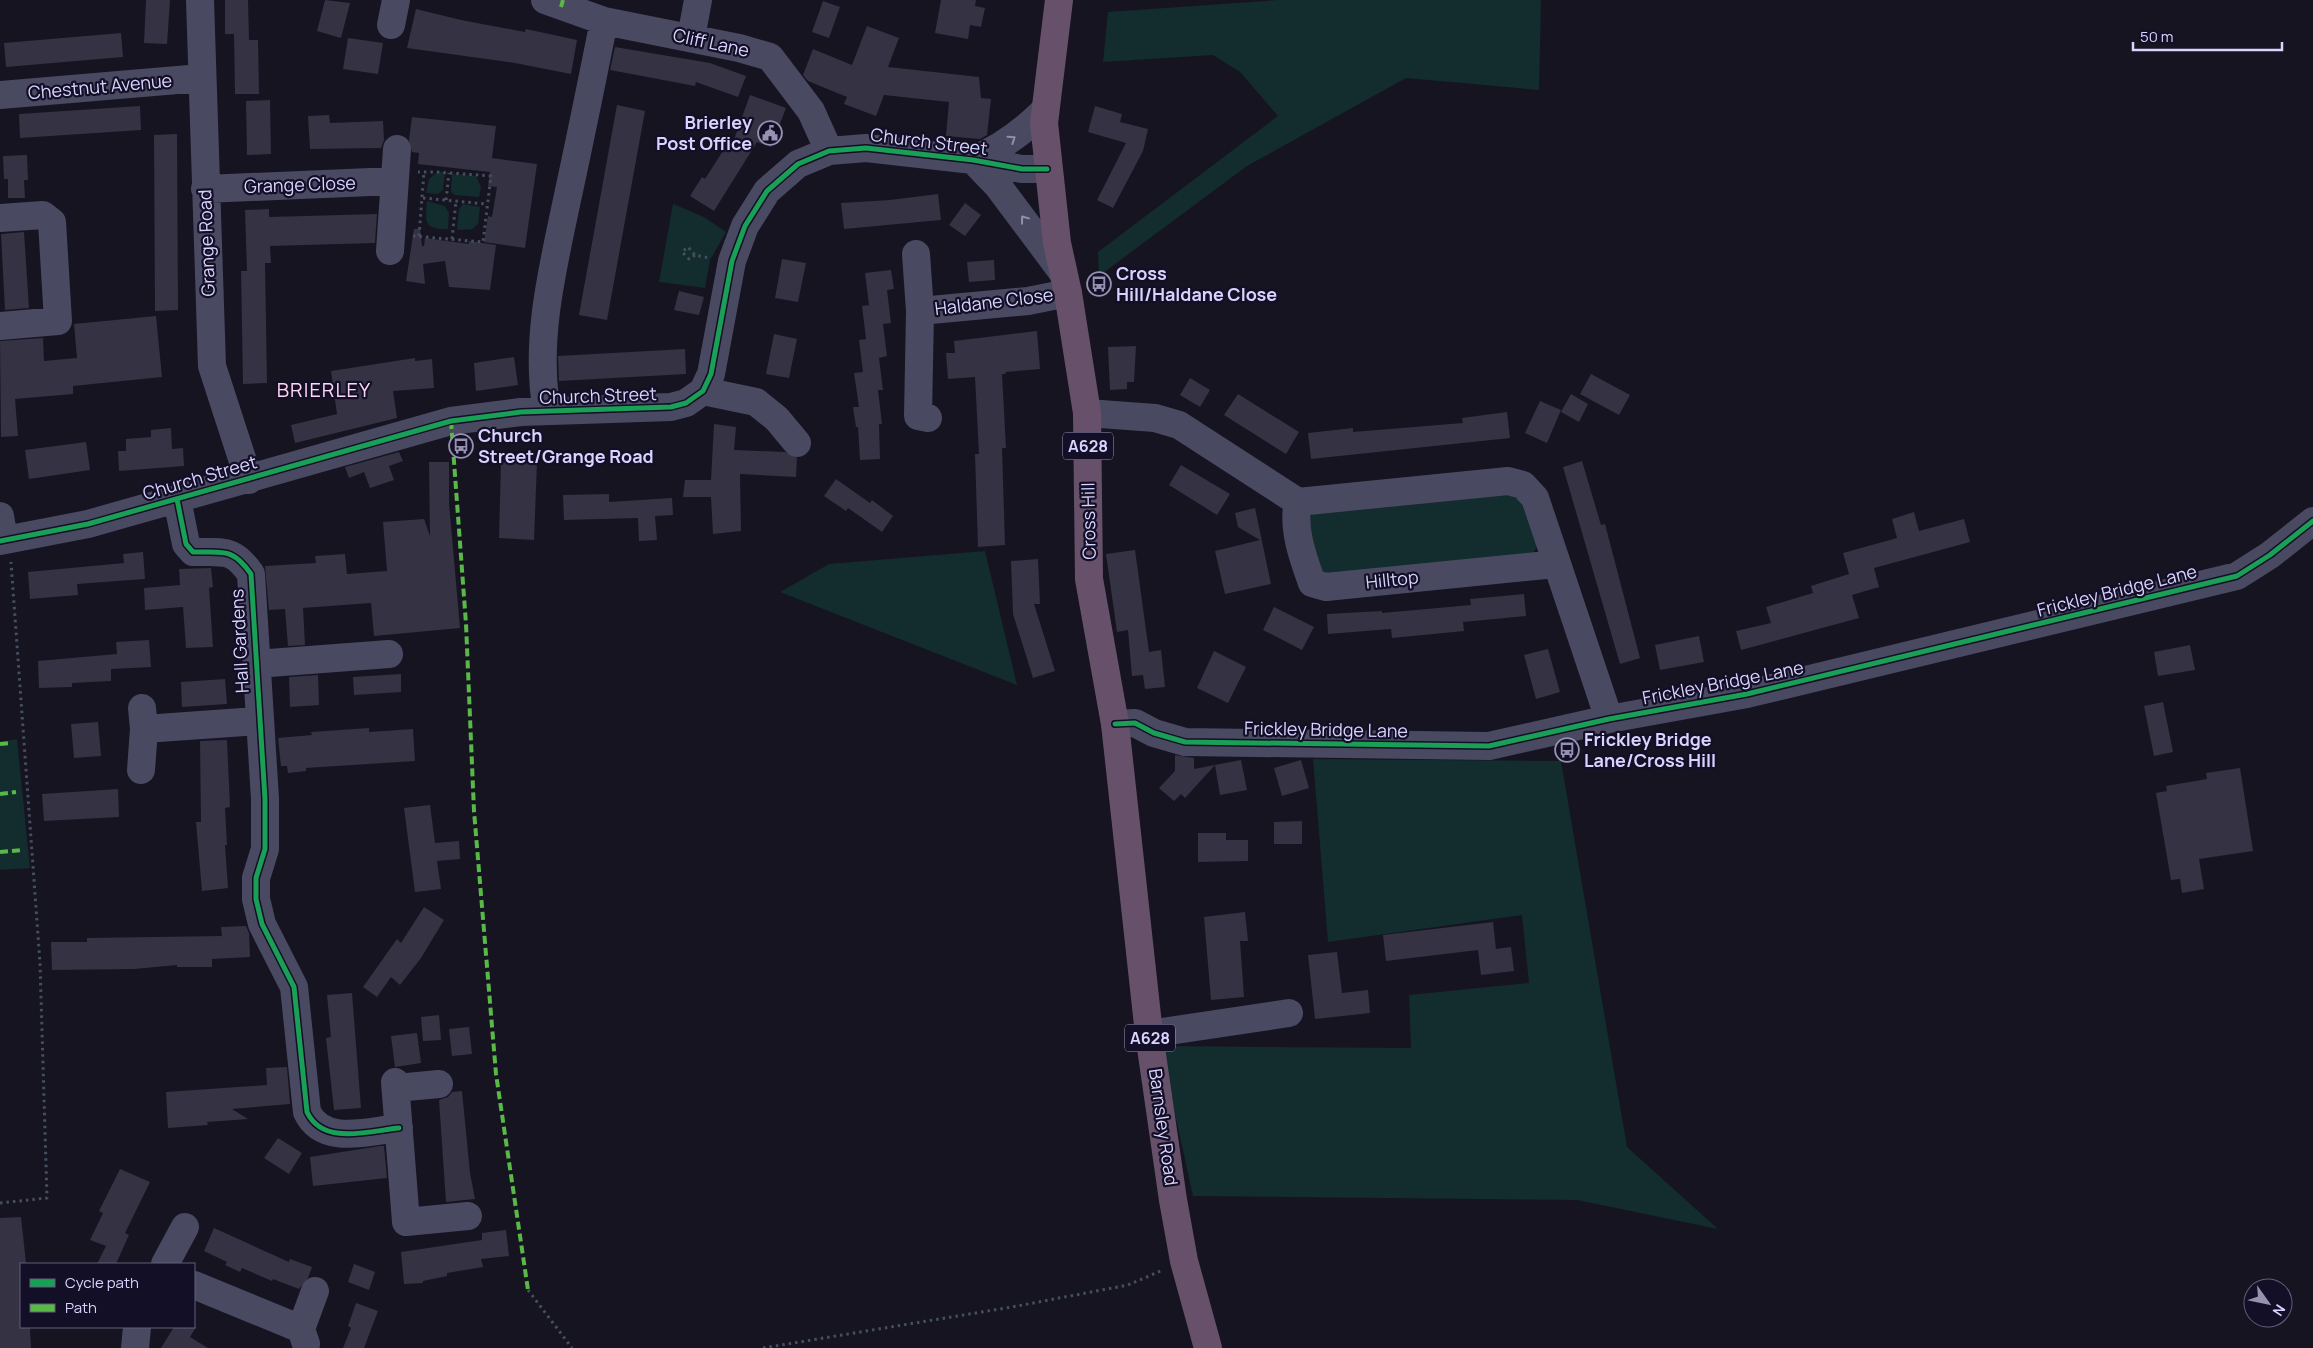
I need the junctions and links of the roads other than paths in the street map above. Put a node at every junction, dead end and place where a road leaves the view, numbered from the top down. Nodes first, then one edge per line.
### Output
1 (200, 0) edge
2 (545, 0) edge
3 (698, 0) edge
4 (1059, 0) edge
5 (604, 21) junction
6 (691, 38) junction
7 (201, 78) junction
8 (0, 95) edge
9 (1045, 110) junction
10 (829, 151) junction
11 (973, 160) junction
12 (1047, 169) junction
13 (205, 189) junction
14 (0, 218) edge
15 (390, 242) road end
16 (916, 254) dead end
17 (1065, 283) junction
18 (920, 311) junction
19 (0, 326) edge
20 (703, 391) junction
21 (547, 410) junction
22 (1087, 413) junction
23 (928, 418) dead end
24 (797, 443) dead end
25 (249, 480) junction
26 (177, 499) junction
27 (1298, 502) junction
28 (2313, 521) edge
29 (3, 534) edge
30 (1556, 564) junction
31 (390, 654) dead end
32 (256, 664) junction
33 (1609, 719) junction
34 (258, 721) junction
35 (1115, 724) junction
36 (141, 770) dead end
37 (1289, 1013) dead end
38 (1149, 1034) junction
39 (439, 1084) dead end
40 (399, 1128) junction
41 (468, 1216) dead end
42 (185, 1227) dead end
43 (166, 1263) edge
44 (195, 1285) edge
45 (314, 1291) dead end
46 (137, 1328) edge
47 (135, 1348) edge
48 (1208, 1348) edge

1 - 7 street, Grange Road
2 - 5 street, Cliff Lane
3 - 6 street
4 - 9 highway, A628
5 - 6 street, Cliff Lane
5 - 21 street
6 - 10 street, Cliff Lane
7 - 8 street, Chestnut Avenue
7 - 13 street, Grange Road
11 -> 9 street
9 - 12 highway, A628
10 - 11 street, Church Street
10 - 20 street, Church Street
11 - 12 street, Church Street
17 -> 11 street
12 - 17 highway, Cross Hill / A628
13 - 15 street, Grange Close
13 - 25 street, Grange Road
14 - 19 street
16 - 18 street, Haldane Close
17 - 18 street, Haldane Close
17 - 22 highway, Cross Hill / A628
18 - 23 street, Haldane Close
20 - 21 street, Church Street
20 - 24 street
21 - 25 street, Church Street
22 - 27 street
22 - 35 highway, Cross Hill / A628
25 - 26 street, Church Street
26 - 29 street, Church Street
26 - 32 street, Hall Gardens
27 - 30 street
27 - 30 street, Hilltop
28 - 33 street, Frickley Bridge Lane
30 - 33 street
31 - 32 street
32 - 34 street, Hall Gardens
33 - 35 street, Frickley Bridge Lane
34 - 36 street
34 - 40 street, Hall Gardens
35 - 38 highway, Barnsley Road / A628
37 - 38 street
38 - 48 highway, Barnsley Road / A628
39 - 40 street
40 - 41 street
42 - 43 street
44 - 45 street
46 - 47 street

